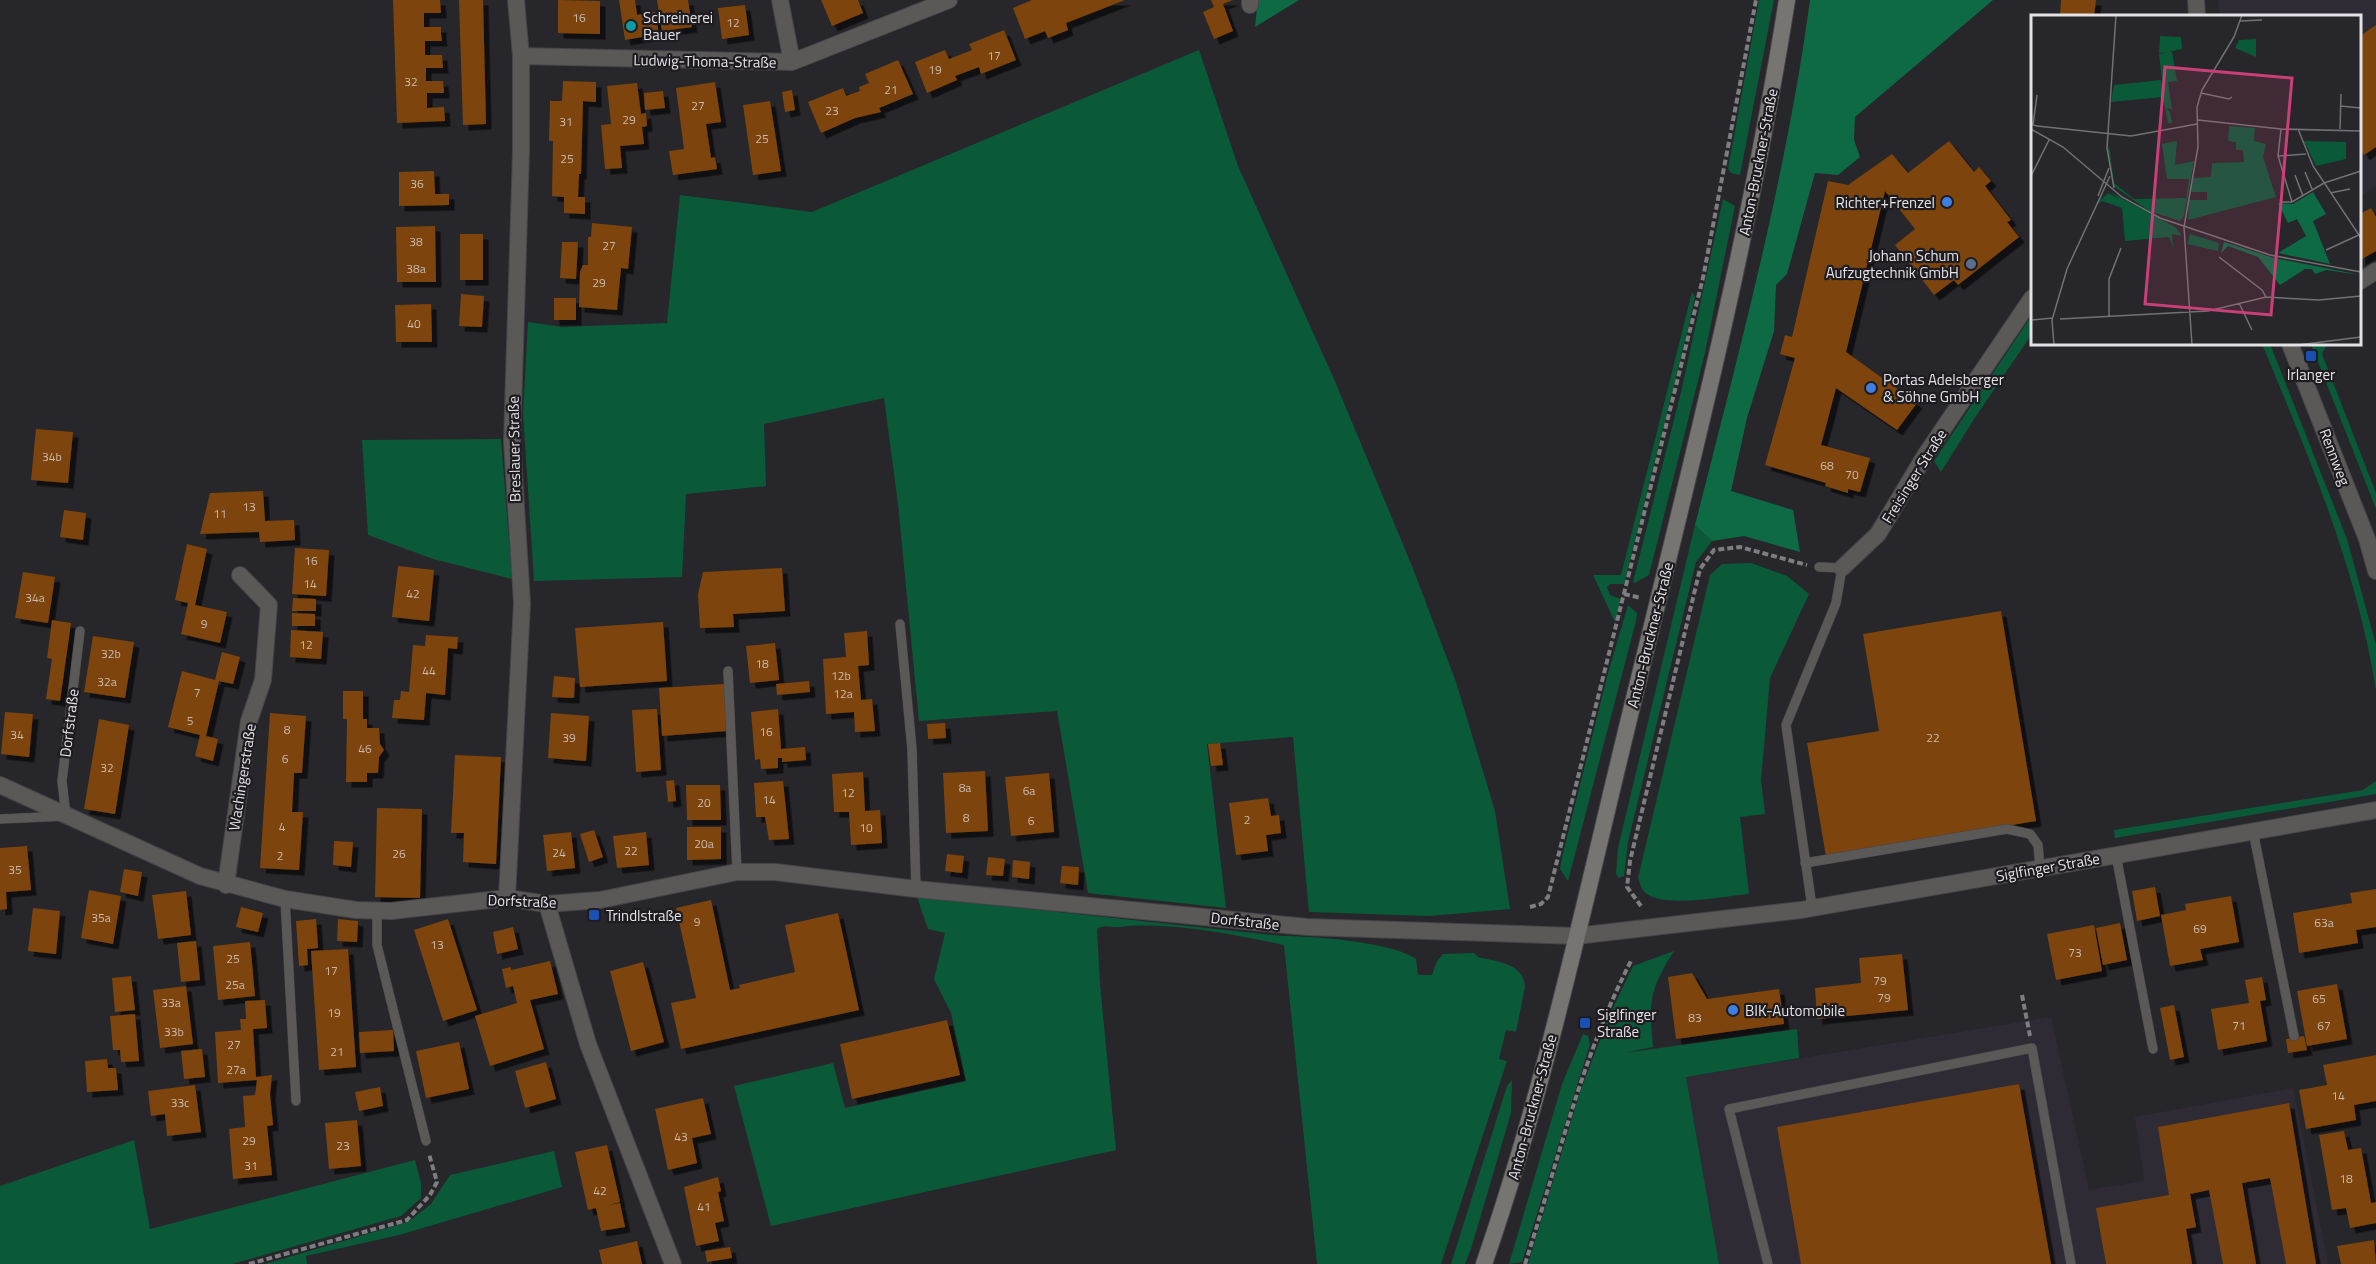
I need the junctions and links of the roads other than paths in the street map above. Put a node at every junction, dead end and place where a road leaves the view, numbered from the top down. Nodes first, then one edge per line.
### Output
1 (516, 0) edge
2 (780, 0) edge
3 (948, 0) edge
4 (1787, 0) edge
5 (2196, 0) edge
6 (2197, 15) edge
7 (521, 57) junction
8 (792, 62) junction
9 (2376, 271) edge
10 (2361, 280) edge
11 (2031, 299) edge
12 (2290, 345) edge
13 (1819, 567) road end
14 (1842, 568) junction
15 (2376, 572) edge
16 (240, 575) dead end
17 (900, 624) dead end
18 (80, 631) dead end
19 (728, 671) dead end
20 (0, 785) edge
21 (2376, 810) edge
22 (66, 816) junction
23 (0, 819) edge
24 (2253, 831) junction
25 (2116, 855) junction
26 (1805, 863) junction
27 (2040, 868) junction
28 (736, 872) junction
29 (226, 885) junction
30 (916, 890) junction
31 (507, 898) junction
32 (285, 899) junction
33 (547, 904) junction
34 (1812, 907) junction
35 (378, 911) junction
36 (1576, 936) junction
37 (2294, 1036) dead end
38 (2153, 1050) dead end
39 (296, 1101) dead end
40 (426, 1142) road end
41 (673, 1264) edge
42 (1484, 1264) edge
43 (1768, 1264) edge
44 (2071, 1264) edge

1 - 7 street, Breslauer Straße
2 - 8 street
3 - 8 street, Ludwig-Thoma-Straße
4 - 36 main road, Anton-Bruckner-Straße
5 - 6 street
7 - 8 street, Ludwig-Thoma-Straße
7 - 31 street, Breslauer Straße
9 - 10 street
11 - 14 street, Freisinger Straße
12 - 15 street, Rennweg
13 - 14 lane
14 - 26 lane
16 - 29 street, Wachingerstraße
17 - 30 lane
18 - 22 lane, Dorfstraße
19 - 28 lane
20 - 22 street, Dorfstraße
21 - 24 street, Siglfinger Straße
22 - 23 lane
22 - 29 street, Dorfstraße
24 - 25 street, Siglfinger Straße
24 - 37 lane
25 - 27 street, Siglfinger Straße
25 - 38 lane
26 - 27 lane
26 - 34 lane
27 - 34 street, Siglfinger Straße
28 - 30 street, Dorfstraße
28 - 33 street, Dorfstraße
29 - 32 street, Dorfstraße
30 - 36 street, Dorfstraße
31 - 33 street, Dorfstraße
31 - 35 street, Dorfstraße
32 - 35 street, Dorfstraße
32 - 39 lane
33 - 41 street
34 - 36 street, Siglfinger Straße
35 - 40 lane
36 - 42 main road, Anton-Bruckner-Straße
43 - 44 lane

